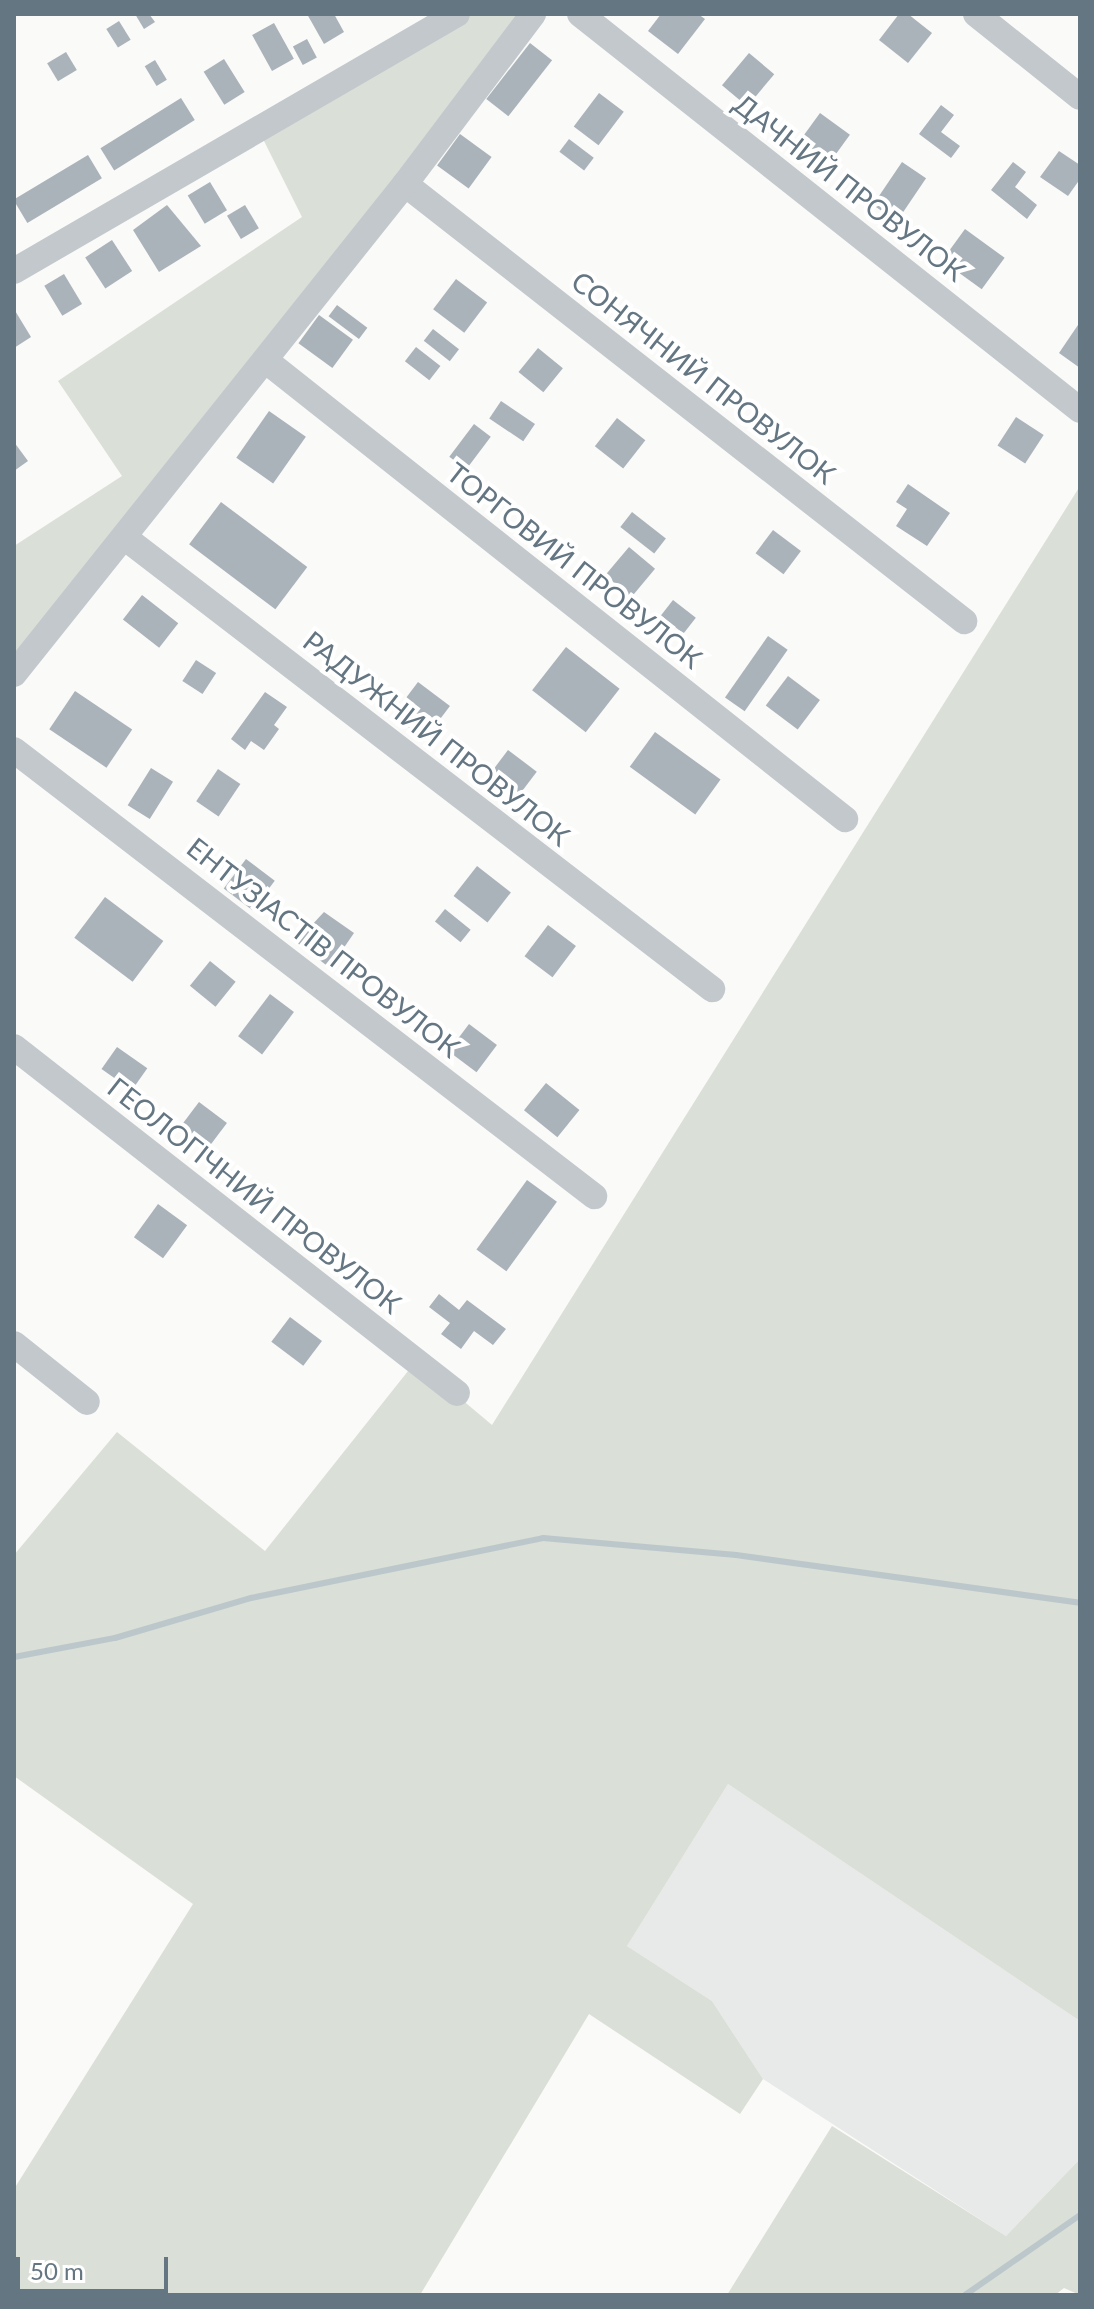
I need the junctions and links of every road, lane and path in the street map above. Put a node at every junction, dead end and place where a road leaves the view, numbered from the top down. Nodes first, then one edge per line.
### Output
1 (457, 14) edge
2 (533, 14) edge
3 (580, 14) edge
4 (976, 14) edge
5 (1080, 97) edge
6 (405, 184) junction
7 (14, 271) edge
8 (265, 360) junction
9 (1080, 410) edge
10 (124, 537) junction
11 (964, 621) dead end
12 (14, 674) edge
13 (14, 750) edge
14 (845, 819) dead end
15 (712, 989) dead end
16 (14, 1047) edge
17 (594, 1196) dead end
18 (14, 1344) edge
19 (457, 1393) dead end
20 (87, 1402) dead end

1 - 7 street
2 - 6 street
3 - 9 street, ДАЧНИЙ ПРОВУЛОК
4 - 5 street
6 - 8 street
6 - 11 street, СОНЯЧНИЙ ПРОВУЛОК
8 - 10 street
8 - 14 street, ТОРГОВИЙ ПРОВУЛОК
10 - 12 street
10 - 15 street, РАДУЖНИЙ ПРОВУЛОК
13 - 17 street, ЕНТУЗІАСТІВ ПРОВУЛОК
16 - 19 street, ГЕОЛОГІЧНИЙ ПРОВУЛОК
18 - 20 street

